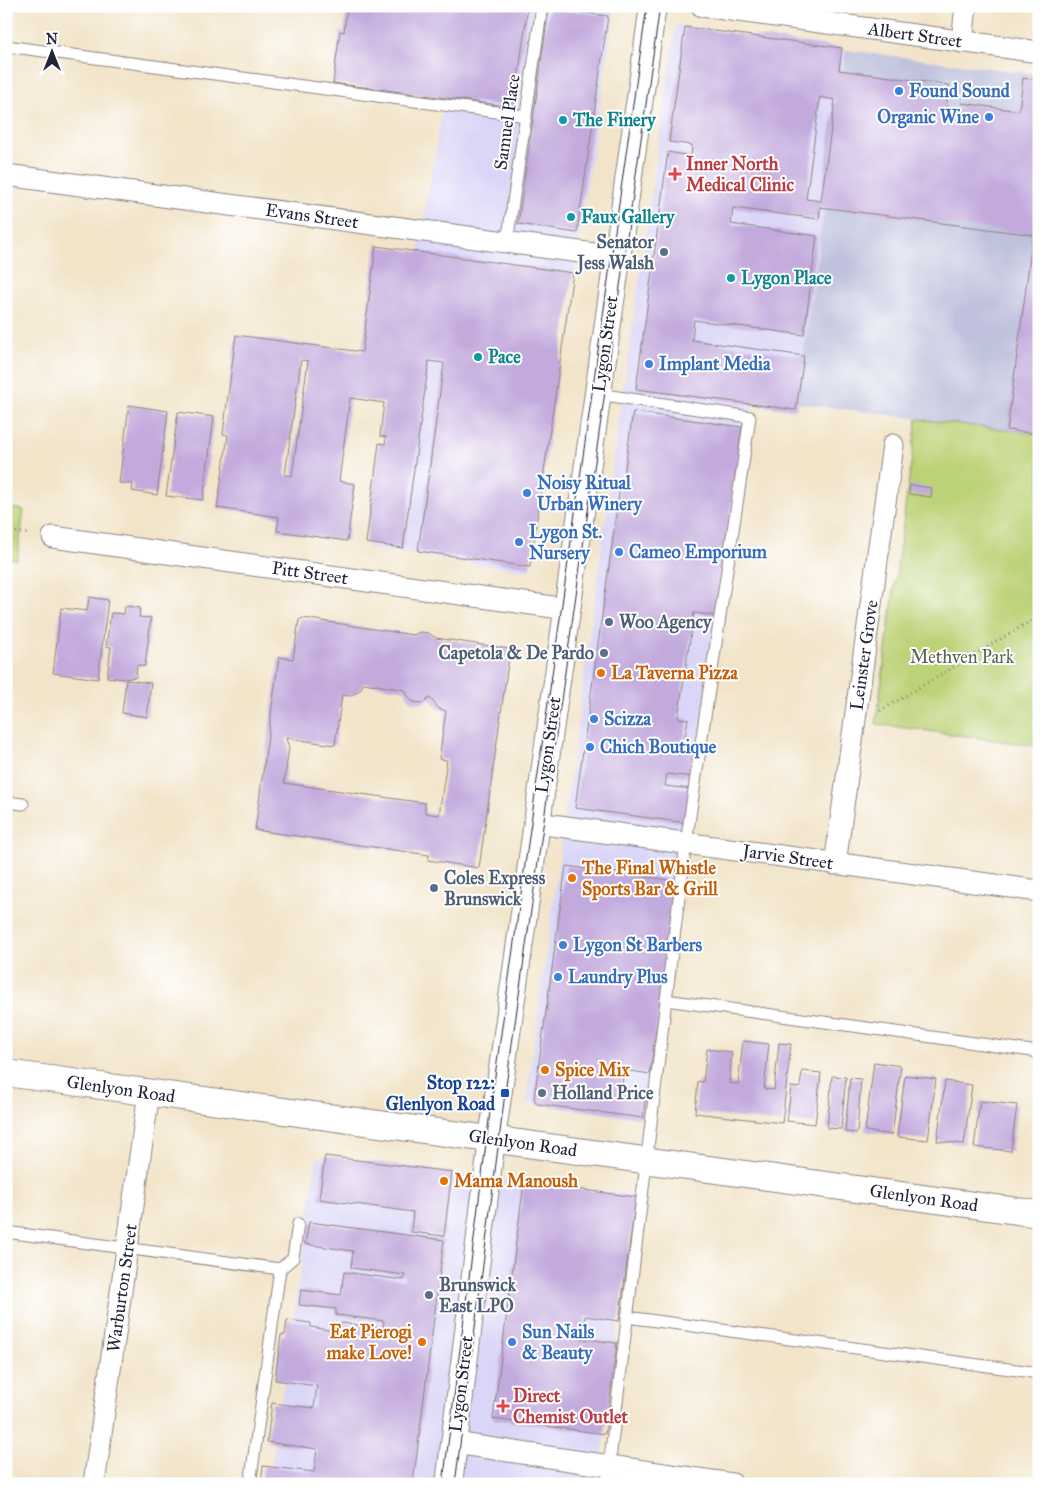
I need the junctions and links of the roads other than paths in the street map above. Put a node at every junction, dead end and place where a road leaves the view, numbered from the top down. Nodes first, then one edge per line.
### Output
1 (542, 6) edge
2 (653, 6) edge
3 (702, 6) edge
4 (966, 6) edge
5 (821, 14) edge
6 (962, 42) junction
7 (6, 46) edge
8 (1039, 52) edge
9 (526, 116) junction
10 (6, 175) edge
11 (507, 243) junction
12 (617, 257) junction
13 (598, 394) junction
14 (893, 445) dead end
15 (53, 537) dead end
16 (567, 609) junction
17 (6, 802) edge
18 (24, 804) dead end
19 (537, 823) junction
20 (686, 843) junction
21 (835, 864) junction
22 (1039, 892) edge
23 (666, 1000) junction
24 (1039, 1052) edge
25 (6, 1073) edge
26 (149, 1092) junction
27 (492, 1139) junction
28 (646, 1160) junction
29 (1039, 1214) edge
30 (298, 1224) dead end
31 (6, 1232) edge
32 (128, 1249) junction
33 (280, 1269) junction
34 (627, 1317) junction
35 (1039, 1373) edge
36 (454, 1443) junction
37 (608, 1475) edge
38 (94, 1484) edge
39 (250, 1484) edge
40 (449, 1484) edge
41 (732, 1484) edge

1 - 9 lane, Samuel Place
2 - 12 street, Lygon Street
3 - 5 street, Albert Street
4 - 6 street
5 - 6 street, Albert Street
6 - 8 street, Albert Street
7 - 9 lane
9 - 11 lane, Samuel Place
10 - 11 street, Evans Street
11 - 12 street, Evans Street
12 - 13 street, Lygon Street
13 - 16 street, Lygon Street
13 - 20 lane
14 - 21 street, Leinster Grove
15 - 16 street, Pitt Street
16 - 19 street, Lygon Street
17 - 18 lane
19 - 20 street, Jarvie Street
19 - 27 street, Lygon Street
20 - 21 street, Jarvie Street
20 - 23 lane
21 - 22 street, Jarvie Street
23 - 24 lane
23 - 28 lane
25 - 26 street, Glenlyon Road
26 - 27 street, Glenlyon Road
26 - 32 street, Warburton Street
27 - 28 street, Glenlyon Road
27 - 36 street, Lygon Street
28 - 29 street, Glenlyon Road
28 - 34 lane
30 - 33 lane
31 - 32 lane
32 - 33 lane
32 - 38 street, Warburton Street
33 - 39 lane
34 - 35 lane
34 - 37 lane
36 - 37 street
36 - 40 street, Lygon Street
37 - 41 street

